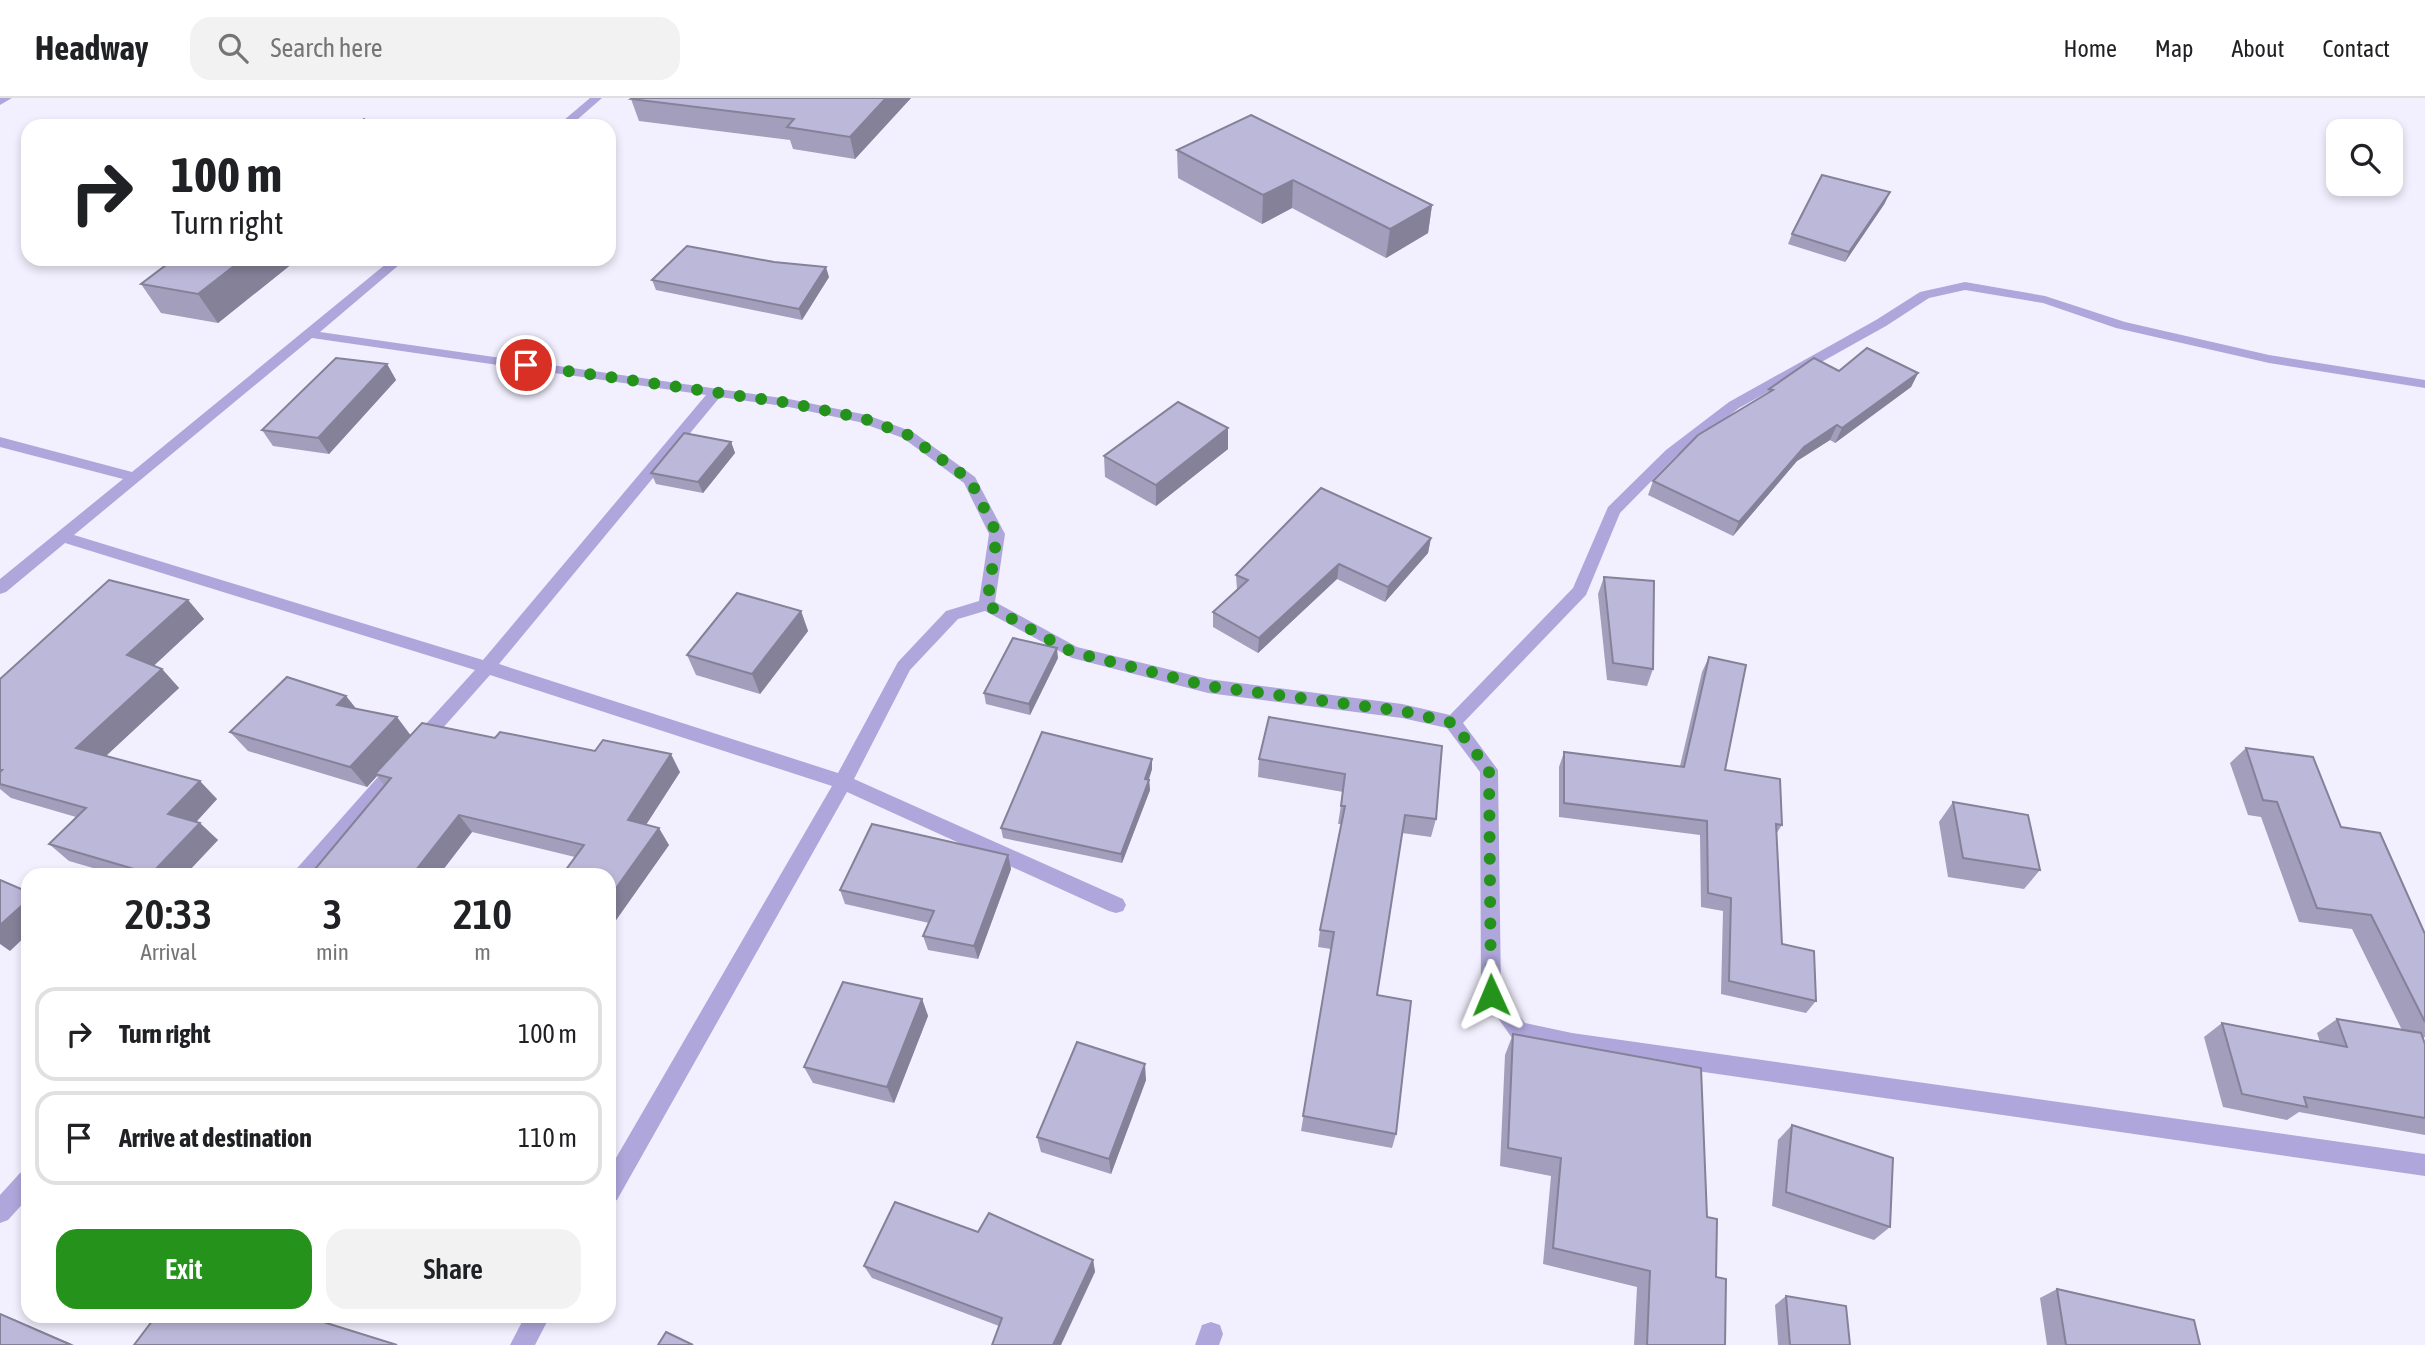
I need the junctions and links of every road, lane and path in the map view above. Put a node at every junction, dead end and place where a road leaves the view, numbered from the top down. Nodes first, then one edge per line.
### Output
1 (7, 98) edge
2 (597, 98) edge
3 (0, 102) edge
4 (572, 119) edge
5 (392, 266) edge
6 (309, 334) junction
7 (2425, 384) edge
8 (716, 393) junction
9 (0, 442) edge
10 (134, 477) junction
11 (62, 537) junction
12 (0, 588) edge
13 (987, 605) junction
14 (487, 667) junction
15 (1453, 723) junction
16 (843, 782) junction
17 (307, 868) edge
18 (1116, 905) dead end
19 (2425, 1165) edge
20 (616, 1180) edge
21 (21, 1189) edge
22 (0, 1212) edge
23 (534, 1323) edge
24 (522, 1345) edge

1 - 3 street
2 - 4 street
5 - 6 street
6 - 8 street
6 - 10 street
7 - 15 street
8 - 13 street
8 - 14 street
9 - 10 street
10 - 11 street
11 - 12 street
11 - 14 street
13 - 15 street
13 - 16 street
14 - 16 street
14 - 17 street
15 - 19 street
16 - 18 street
16 - 20 street
21 - 22 street
23 - 24 street

